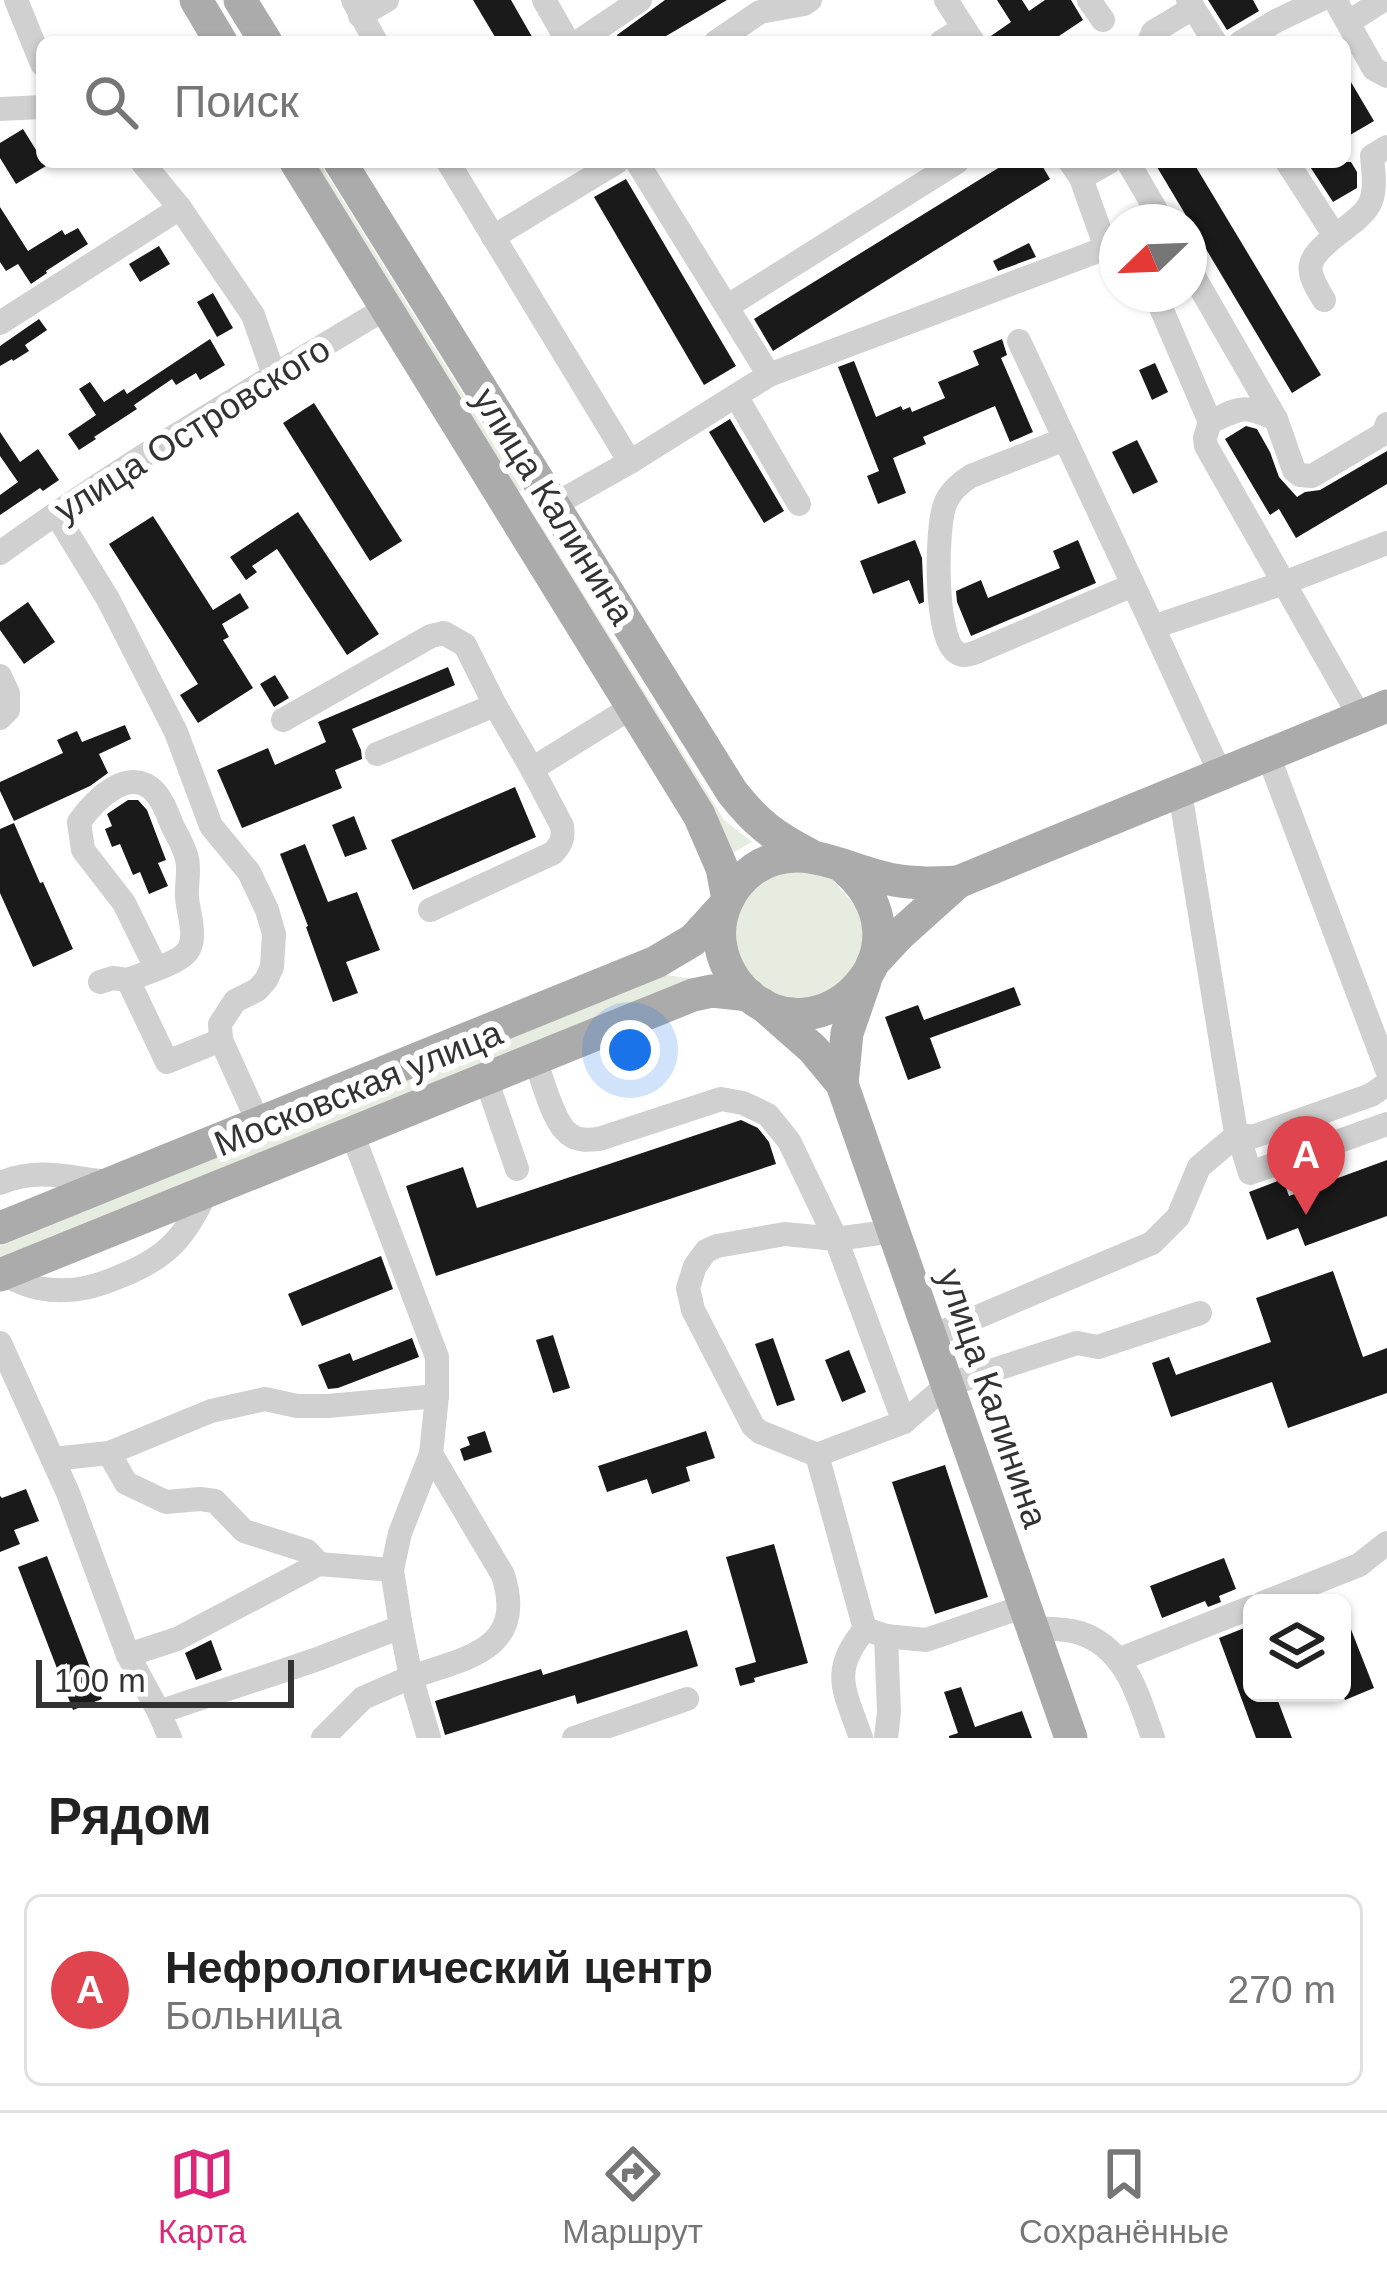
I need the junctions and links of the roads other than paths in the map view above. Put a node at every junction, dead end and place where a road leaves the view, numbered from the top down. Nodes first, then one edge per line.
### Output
1 (16, 0) edge
2 (387, 0) edge
3 (544, 0) edge
4 (640, 0) edge
5 (810, 0) edge
6 (946, 0) edge
7 (1320, 0) edge
8 (1335, 0) edge
9 (1383, 0) edge
10 (194, 3) edge
11 (1191, 4) edge
12 (356, 8) edge
13 (1270, 10) edge
14 (1349, 22) junction
15 (968, 35) edge
16 (217, 36) edge
17 (372, 36) edge
18 (565, 36) edge
19 (587, 36) edge
20 (725, 36) edge
21 (1151, 36) edge
22 (1211, 36) edge
23 (1246, 36) edge
24 (36, 49) edge
25 (1356, 60) edge
26 (1387, 76) edge
27 (36, 107) edge
28 (0, 109) edge
29 (1387, 147) edge
30 (147, 168) edge
31 (300, 168) edge
32 (344, 168) edge
33 (452, 168) edge
34 (607, 168) edge
35 (642, 168) edge
36 (947, 168) edge
37 (1132, 168) edge
38 (1291, 168) edge
39 (1076, 170) edge
40 (1382, 202) edge
41 (1153, 204) edge
42 (180, 208) junction
43 (1099, 221) edge
44 (1334, 236) junction
45 (493, 237) junction
46 (1099, 252) edge
47 (1207, 299) edge
48 (1324, 300) dead end
49 (728, 306) junction
50 (386, 308) junction
51 (1163, 312) edge
52 (0, 323) edge
53 (1019, 340) dead end
54 (274, 375) junction
55 (769, 375) junction
56 (736, 396) junction
57 (1276, 419) junction
58 (1210, 422) junction
59 (1387, 424) edge
60 (1065, 439) junction
61 (630, 462) junction
62 (799, 504) dead end
63 (552, 506) junction
64 (56, 514) junction
65 (520, 526) junction
66 (1387, 543) edge
67 (0, 553) edge
68 (1284, 583) junction
69 (1133, 585) junction
70 (1153, 627) junction
71 (0, 676) edge
72 (495, 705) junction
73 (632, 707) junction
74 (1374, 711) edge
75 (0, 718) edge
76 (284, 721) dead end
77 (377, 754) dead end
78 (1268, 755) junction
79 (532, 770) junction
80 (1221, 775) junction
81 (1180, 792) junction
82 (826, 861) junction
83 (958, 882) junction
84 (726, 903) junction
85 (430, 910) dead end
86 (156, 968) junction
87 (871, 968) junction
88 (128, 980) junction
89 (100, 982) dead end
90 (755, 1000) junction
91 (221, 1040) junction
92 (535, 1059) junction
93 (1387, 1070) edge
94 (486, 1078) junction
95 (842, 1084) junction
96 (1387, 1084) edge
97 (259, 1124) junction
98 (1387, 1124) edge
99 (352, 1133) junction
100 (1238, 1134) junction
101 (517, 1169) dead end
102 (0, 1183) edge
103 (112, 1183) junction
104 (206, 1192) junction
105 (0, 1228) edge
106 (894, 1231) junction
107 (836, 1239) junction
108 (1, 1275) edge
109 (1200, 1313) dead end
110 (930, 1337) junction
111 (0, 1343) edge
112 (946, 1385) junction
113 (437, 1396) junction
114 (904, 1422) junction
115 (110, 1453) junction
116 (431, 1454) junction
117 (817, 1454) junction
118 (53, 1459) junction
119 (1387, 1544) edge
120 (319, 1564) junction
121 (392, 1570) junction
122 (1286, 1594) edge
123 (1243, 1611) edge
124 (1028, 1617) junction
125 (401, 1627) junction
126 (876, 1633) junction
127 (128, 1655) junction
128 (1118, 1660) junction
129 (411, 1677) junction
130 (687, 1699) dead end
131 (159, 1712) junction
132 (170, 1738) edge
133 (322, 1738) edge
134 (429, 1738) edge
135 (574, 1738) edge
136 (861, 1738) edge
137 (886, 1738) edge
138 (1071, 1738) edge
139 (1153, 1738) edge

1 - 24 street
2 - 12 street
3 - 18 street
4 - 19 street
5 - 20 street
6 - 15 street
7 - 13 street
8 - 14 street
9 - 14 street
10 - 16 main road
11 - 21 street
11 - 22 street
12 - 17 street
13 - 23 street
14 - 25 street
25 - 26 street
27 - 28 street
29 - 40 street
30 - 42 street
31 - 50 main road, улица Калинина
32 - 63 main road, улица Калинина
33 - 45 street
34 - 45 street
35 - 49 street
36 - 49 street
37 - 41 street
38 - 44 street
39 - 43 street
40 - 44 street
42 - 52 street
42 - 54 street
44 - 48 street
45 - 61 street
46 - 55 street
47 - 57 street
49 - 55 street
50 - 54 street, улица Островского
50 - 65 main road, улица Калинина
51 - 58 street
53 - 60 street
54 - 64 street, улица Островского
55 - 56 street
56 - 61 street
56 - 62 street
57 - 58 street
57 - 59 street
58 - 68 street
60 - 69 street
60 - 69 street
61 - 63 street
63 - 65 main road
63 - 82 main road, улица Калинина
64 - 67 street, улица Островского
64 - 91 street
65 - 73 main road, улица Калинина
66 - 68 street
68 - 70 street
68 - 74 street
69 - 70 street
70 - 80 street
71 - 75 street
72 - 76 street
72 - 77 street
72 - 79 street
73 - 79 street
73 - 84 main road, улица Калинина
74 - 78 main road
78 - 80 main road
78 - 93 street
79 - 85 street
80 - 81 main road
81 - 83 main road
81 - 100 street
82 - 83 main road
82 - 84 main road
82 - 87 main road
83 - 87 main road
84 - 90 main road
84 - 97 main road, Московская улица
86 - 86 street
86 - 88 street
87 - 90 main road
87 - 95 main road, улица Калинина
88 - 89 street
88 - 91 street
90 - 92 main road, Московская улица
90 - 95 main road, улица Калинина
91 - 97 street
92 - 94 main road, Московская улица
92 - 107 street
94 - 99 main road, Московская улица
94 - 101 street
95 - 106 main road, улица Калинина
96 - 100 street
97 - 103 main road, Московская улица
98 - 100 street
99 - 104 main road, Московская улица
99 - 113 street
100 - 110 street
102 - 103 street
103 - 105 main road, Московская улица
104 - 108 main road, Московская улица
104 - 108 street
106 - 107 street
106 - 110 main road, улица Калинина
107 - 114 street
107 - 117 street
109 - 112 street
110 - 112 main road, улица Калинина
111 - 118 street
112 - 114 street
112 - 124 main road, улица Калинина
113 - 115 street
113 - 116 street
114 - 117 street
115 - 118 street
115 - 120 street
116 - 121 street
116 - 129 street
117 - 126 street
118 - 127 street
119 - 122 street
120 - 121 street
120 - 127 street
121 - 125 street
123 - 128 street
124 - 126 street
124 - 128 street
124 - 138 main road, улица Калинина
125 - 129 street
125 - 131 street
126 - 136 street
126 - 137 street
127 - 131 street
128 - 139 street
129 - 133 street
129 - 134 street
130 - 135 street
131 - 132 street

